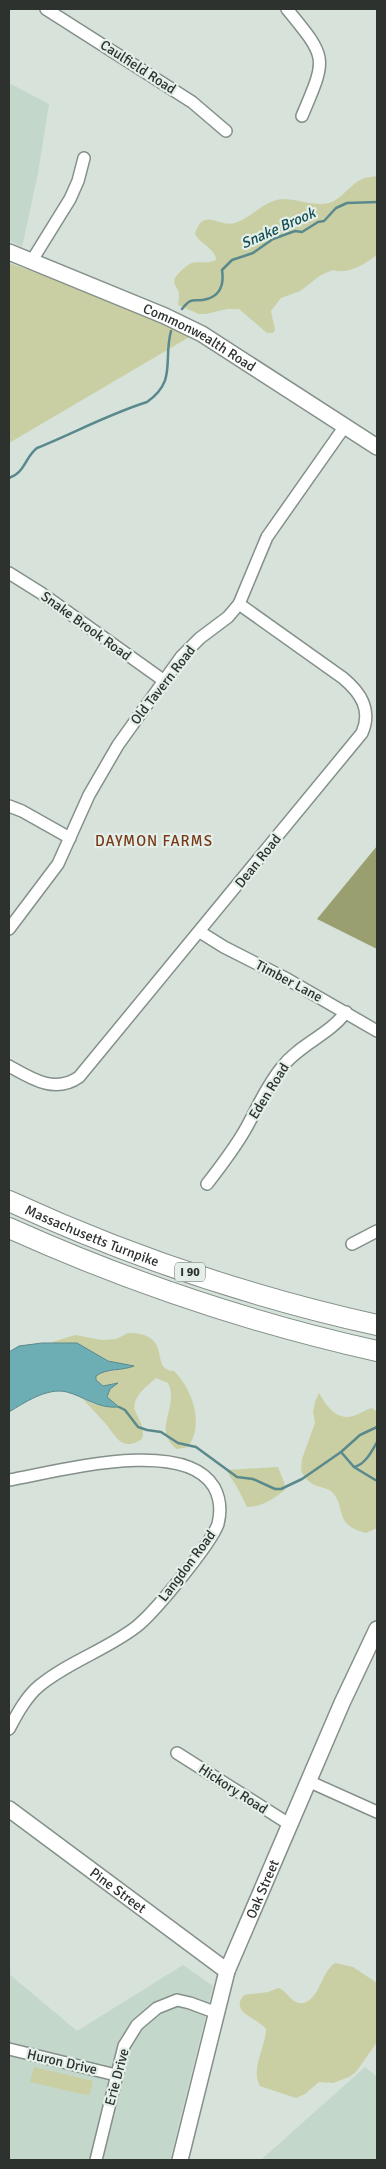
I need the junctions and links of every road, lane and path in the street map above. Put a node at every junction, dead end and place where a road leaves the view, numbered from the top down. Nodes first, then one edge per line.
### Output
1 (46, 9) edge
2 (287, 9) edge
3 (302, 116) dead end
4 (226, 131) dead end
5 (84, 158) dead end
6 (9, 252) edge
7 (31, 262) junction
8 (346, 426) junction
9 (377, 447) edge
10 (9, 573) edge
11 (239, 604) junction
12 (163, 680) junction
13 (9, 806) edge
14 (70, 838) junction
15 (9, 929) edge
16 (200, 932) junction
17 (346, 1012) junction
18 (377, 1031) edge
19 (9, 1066) edge
20 (207, 1184) dead end
21 (9, 1201) edge
22 (9, 1228) edge
23 (377, 1231) edge
24 (352, 1244) dead end
25 (377, 1325) edge
26 (377, 1350) edge
27 (9, 1480) edge
28 (377, 1632) edge
29 (9, 1729) edge
30 (177, 1753) dead end
31 (308, 1781) junction
32 (9, 1809) edge
33 (377, 1812) edge
34 (290, 1824) junction
35 (227, 1972) junction
36 (216, 2013) junction
37 (9, 2049) edge
38 (116, 2075) junction
39 (96, 2160) edge
40 (180, 2160) edge

1 - 4 street, Caulfield Road
2 - 3 street
5 - 7 street
6 - 7 main road, Commonwealth Road
7 - 8 main road, Commonwealth Road
8 - 9 main road, Commonwealth Road
8 - 11 street, Old Tavern Road
10 - 12 street, Snake Brook Road
11 - 12 street, Old Tavern Road
11 - 16 street, Dean Road
12 - 14 street, Old Tavern Road
13 - 14 street
14 - 15 street, Old Tavern Road
16 - 17 street, Timber Lane
16 - 19 street, Dean Road
17 - 18 street, Timber Lane
17 - 20 street, Eden Road
21 - 25 highway, Massachusetts Turnpike / I 90
22 - 26 highway, Massachusetts Turnpike / I 90
23 - 24 street
27 - 29 street, Langdon Road
28 - 31 main road, Oak Street
30 - 34 street, Hickory Road
31 - 33 street
31 - 34 main road, Oak Street
32 - 35 main road, Pine Street
34 - 35 main road, Oak Street
35 - 36 main road, Oak Street
36 - 38 street, Erie Drive
36 - 40 main road, Oak Street
37 - 38 street, Huron Drive
38 - 39 street, Erie Drive

